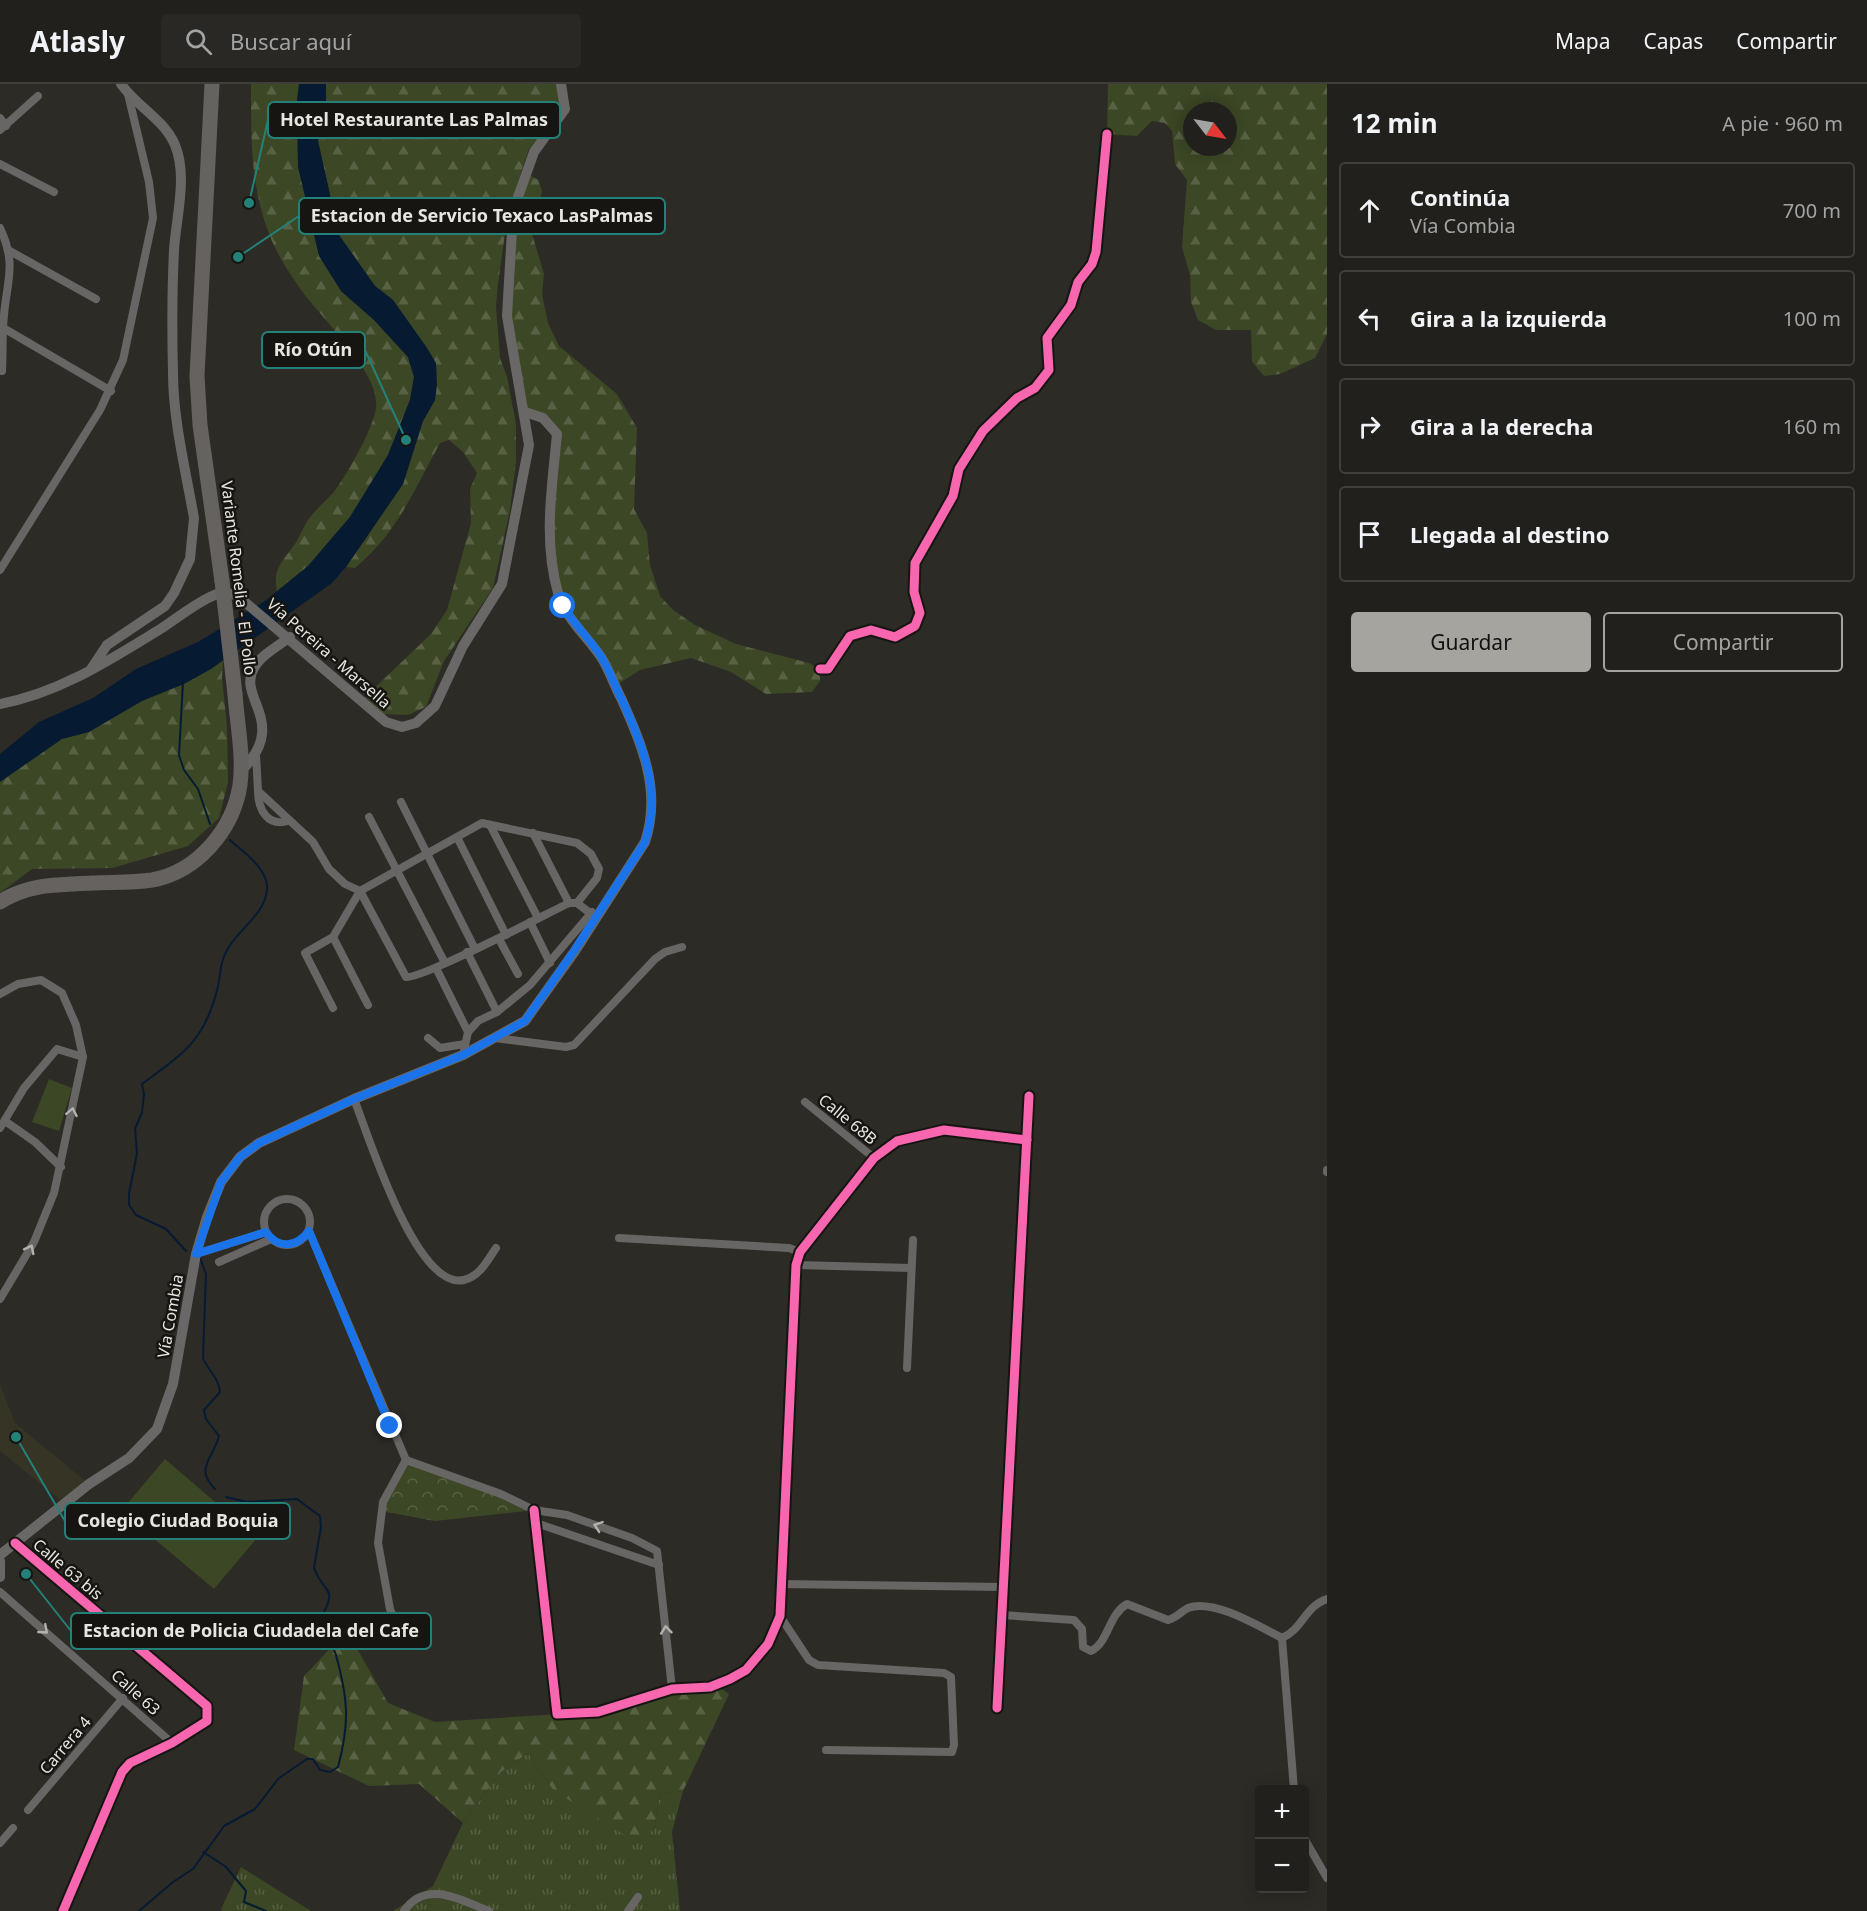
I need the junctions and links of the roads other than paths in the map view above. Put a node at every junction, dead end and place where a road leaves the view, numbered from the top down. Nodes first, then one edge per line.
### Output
1 (121, 84) edge
2 (212, 84) edge
3 (561, 84) edge
4 (128, 94) junction
5 (38, 96) dead end
6 (0, 118) edge
7 (3, 128) edge
8 (1107, 134) dead end
9 (0, 164) edge
10 (54, 192) dead end
11 (0, 228) edge
12 (8, 250) junction
13 (96, 299) dead end
14 (5, 329) junction
15 (2, 370) dead end
16 (111, 391) junction
17 (525, 412) junction
18 (0, 570) edge
19 (290, 637) junction
20 (91, 669) junction
21 (820, 669) dead end
22 (0, 704) edge
23 (256, 755) junction
24 (240, 772) junction
25 (258, 792) junction
26 (400, 802) dead end
27 (369, 817) dead end
28 (288, 821) junction
29 (490, 825) junction
30 (532, 832) junction
31 (457, 837) junction
32 (427, 854) junction
33 (397, 871) junction
34 (360, 891) junction
35 (0, 903) edge
36 (573, 903) junction
37 (602, 909) junction
38 (590, 913) junction
39 (534, 920) junction
40 (333, 937) junction
41 (502, 937) junction
42 (682, 947) dead end
43 (471, 950) junction
44 (445, 963) junction
45 (550, 963) junction
46 (436, 968) junction
47 (518, 974) dead end
48 (0, 994) edge
49 (368, 1005) dead end
50 (333, 1008) dead end
51 (497, 1012) junction
52 (468, 1032) junction
53 (493, 1037) junction
54 (428, 1038) dead end
55 (464, 1049) junction
56 (83, 1057) junction
57 (1029, 1096) dead end
58 (354, 1099) junction
59 (805, 1102) dead end
60 (3, 1124) edge
61 (1027, 1140) junction
62 (874, 1158) junction
63 (61, 1167) junction
64 (309, 1231) junction
65 (269, 1235) junction
66 (619, 1238) dead end
67 (914, 1240) dead end
68 (496, 1248) dead end
69 (800, 1252) junction
70 (196, 1254) junction
71 (219, 1262) dead end
72 (796, 1265) junction
73 (911, 1268) junction
74 (0, 1299) edge
75 (907, 1368) dead end
76 (406, 1460) junction
77 (534, 1510) junction
78 (536, 1523) junction
79 (15, 1543) junction
80 (0, 1555) edge
81 (0, 1561) edge
82 (659, 1565) junction
83 (0, 1577) edge
84 (780, 1584) junction
85 (1003, 1587) junction
86 (0, 1592) edge
87 (1327, 1599) edge
88 (1002, 1615) junction
89 (780, 1616) junction
90 (1282, 1638) junction
91 (411, 1643) dead end
92 (672, 1689) junction
93 (123, 1698) junction
94 (997, 1708) dead end
95 (172, 1743) junction
96 (826, 1750) dead end
97 (1294, 1785) edge
98 (28, 1810) dead end
99 (13, 1828) dead end
100 (1306, 1839) edge
101 (0, 1843) edge
102 (1327, 1878) edge
103 (638, 1897) dead end
104 (63, 1911) edge
105 (404, 1911) edge
106 (489, 1911) edge
107 (628, 1911) edge

1 - 4 main road
2 - 24 highway, Variante Romelia - El Pollo, bridge
3 - 17 main road, Vía Pereira - Marsella
4 - 16 street
4 - 20 main road
5 - 7 street
6 - 7 street
8 - 21 street
9 - 10 street
11 - 12 street
12 - 13 street
12 - 14 street
14 - 15 street
14 - 16 street
16 - 18 street
17 - 19 main road, Vía Pereira - Marsella
17 - 37 main road, Vía Combia
19 - 20 main road, Vía Pereira - Marsella
19 - 23 main road
20 - 22 main road, Vía Pereira - Marsella
23 - 24 main road
23 - 25 street
24 - 35 highway, Variante Romelia - El Pollo
25 - 28 street
25 - 28 street
26 - 32 street
27 - 33 street
28 - 34 street
29 - 30 street
29 - 31 street
29 - 39 street
30 - 36 street
30 - 36 street
31 - 32 street
31 - 41 street
32 - 33 street
32 - 43 street
33 - 34 street
33 - 44 street
34 - 40 street
34 - 46 street
36 - 38 street
36 - 39 street
37 - 38 street
37 - 53 main road, Vía Combia
38 - 45 street
39 - 41 street
39 - 45 street
40 - 49 street
40 - 50 street
41 - 43 street
41 - 47 street
42 - 53 street
43 - 44 street
43 - 51 street
44 - 46 street
45 - 51 street
46 - 52 street
48 - 56 street
51 - 52 street
52 - 55 street
53 - 55 main road, Vía Combia
54 - 55 street
55 - 58 main road, Vía Combia
56 - 60 street
63 -> 56 street
57 - 61 street
58 - 68 street
58 - 70 main road, Vía Combia
59 - 62 street, Calle 68B
60 - 63 street
61 - 62 street
61 - 85 street
62 - 69 street
74 -> 63 street
64 - 65 street
64 - 65 street
64 - 76 street
65 - 70 street
65 - 71 street
66 - 69 street
67 - 73 street
69 - 72 street
70 - 79 main road, Vía Combia
72 - 73 street
72 - 84 street
73 - 75 street
76 - 77 street
76 - 91 street
77 - 78 street
82 -> 77 street
78 - 82 street
78 - 92 street
79 - 80 main road, Vía Combia
79 - 95 street, Calle 63 bis
81 - 83 main road
92 -> 82 street
84 - 85 street
84 - 89 street
85 - 88 street
86 -> 93 street, Calle 63
87 - 90 street
88 - 90 street
88 - 94 street
89 - 92 street
89 - 96 street
90 - 97 street
93 - 95 street, Calle 63
93 - 98 street, Carrera 4
95 - 104 street
99 - 101 street
100 - 102 street
103 - 107 street
105 - 106 street

